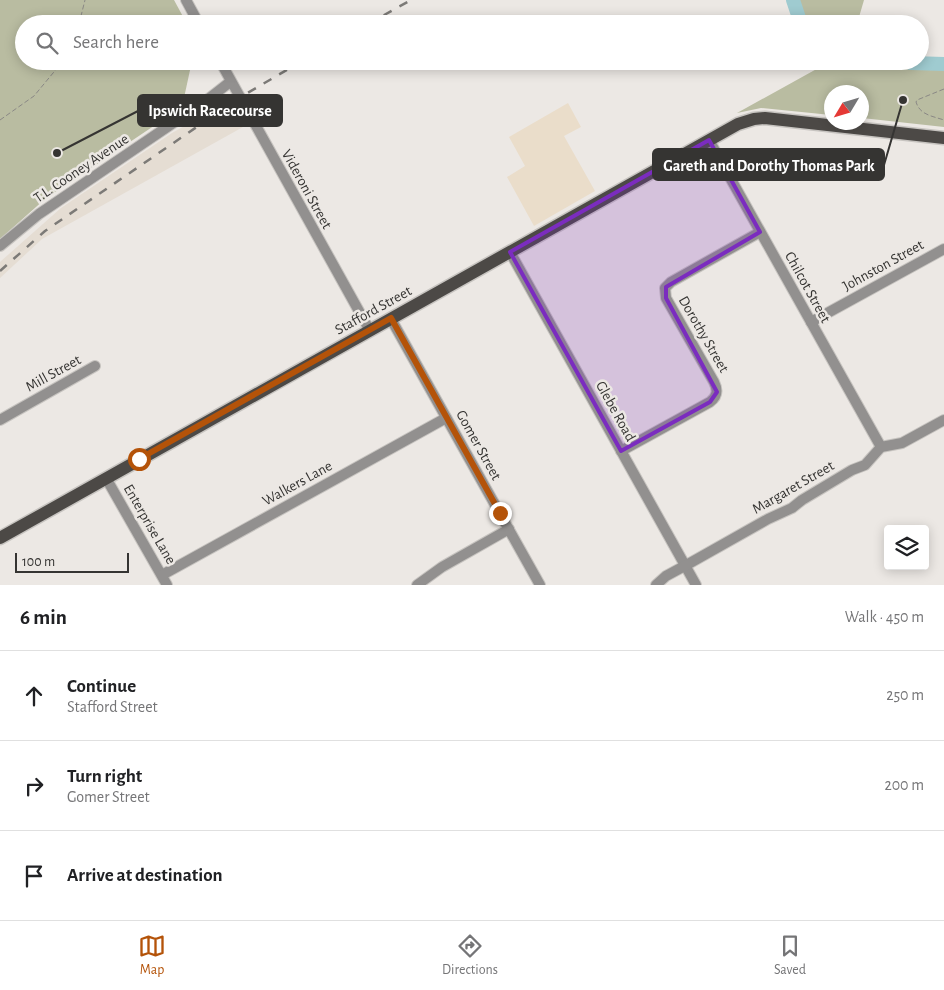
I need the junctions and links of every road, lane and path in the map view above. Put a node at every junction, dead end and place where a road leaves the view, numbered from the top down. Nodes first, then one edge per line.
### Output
1 (85, 0) edge
2 (186, 0) edge
3 (81, 15) edge
4 (194, 15) edge
5 (56, 70) edge
6 (224, 70) edge
7 (230, 82) junction
8 (944, 90) edge
9 (0, 120) edge
10 (944, 120) edge
11 (944, 138) edge
12 (709, 140) junction
13 (760, 232) junction
14 (0, 246) edge
15 (944, 249) edge
16 (510, 252) junction
17 (391, 318) junction
18 (811, 322) junction
19 (370, 331) junction
20 (95, 366) dead end
21 (446, 418) junction
22 (0, 420) edge
23 (944, 420) edge
24 (881, 447) junction
25 (622, 451) junction
26 (106, 478) junction
27 (509, 529) junction
28 (0, 538) edge
29 (685, 565) junction
30 (162, 574) junction
31 (168, 585) edge
32 (416, 585) edge
33 (540, 585) edge
34 (656, 585) edge
35 (696, 585) edge

1 - 3 path
2 - 4 street
5 - 9 path
6 - 7 street, Videroni Street
7 - 14 street, T.L. Cooney Avenue
7 - 19 street, Videroni Street
8 - 10 path
11 - 12 main road, Stafford Street
12 - 13 street, Chilcot Street
12 - 16 main road, Stafford Street
13 - 18 street, Chilcot Street
13 - 25 street, Dorothy Street
15 - 18 street, Johnston Street
16 - 17 main road, Stafford Street
16 - 25 street, Glebe Road
17 - 19 main road, Stafford Street
17 - 21 street, Gomer Street
18 - 24 street, Chilcot Street
19 - 26 main road, Stafford Street
20 - 22 street, Mill Street
21 - 27 street, Gomer Street
21 - 30 street, Walkers Lane
23 - 24 street
24 - 29 street, Margaret Street
25 - 29 street, Glebe Road
26 - 28 main road, Stafford Street
26 - 30 street, Enterprise Lane
27 - 32 street
27 - 33 street, Gomer Street
29 - 34 street, Margaret Street
29 - 35 street, Glebe Road
30 - 31 street, Enterprise Lane

